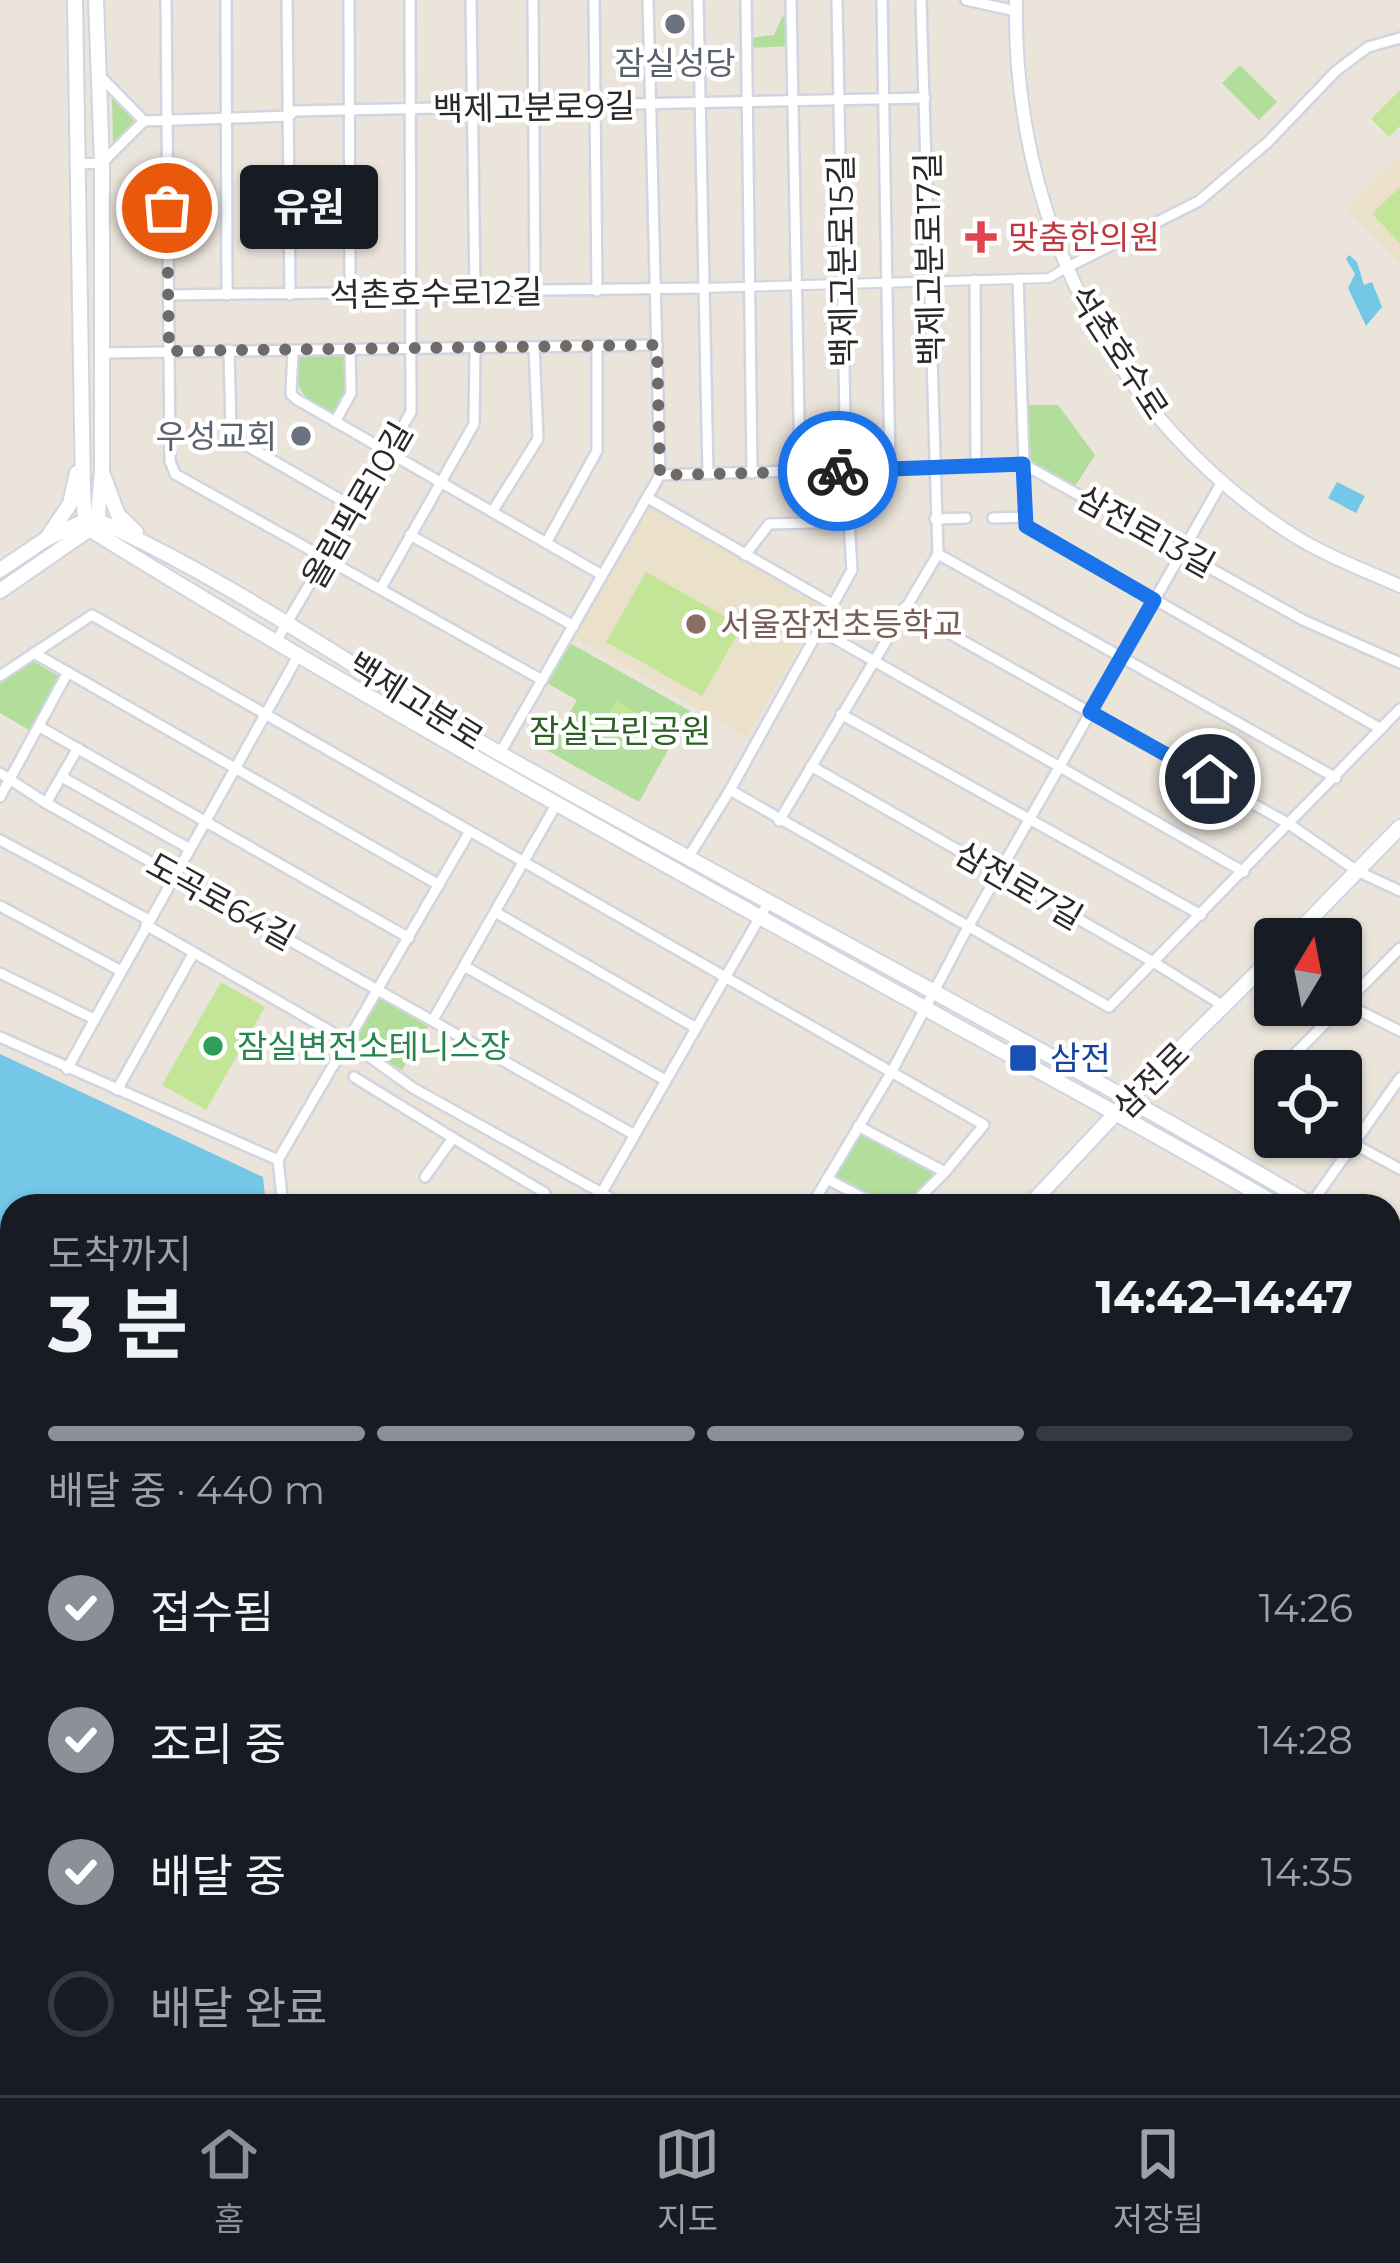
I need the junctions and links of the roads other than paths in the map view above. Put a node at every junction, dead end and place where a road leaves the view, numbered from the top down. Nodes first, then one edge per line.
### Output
1 (75, 0) edge
2 (96, 0) edge
3 (166, 0) edge
4 (226, 0) edge
5 (286, 0) edge
6 (350, 0) edge
7 (410, 0) edge
8 (471, 0) edge
9 (533, 0) edge
10 (594, 0) edge
11 (649, 0) edge
12 (698, 0) edge
13 (746, 0) edge
14 (790, 0) edge
15 (837, 0) edge
16 (881, 0) edge
17 (921, 0) edge
18 (967, 0) edge
19 (1016, 5) edge
20 (1400, 38) edge
21 (99, 75) junction
22 (925, 98) junction
23 (883, 99) junction
24 (840, 100) junction
25 (794, 101) junction
26 (746, 102) junction
27 (700, 103) junction
28 (651, 104) junction
29 (594, 105) junction
30 (534, 106) junction
31 (473, 108) junction
32 (411, 109) junction
33 (350, 110) junction
34 (289, 116) junction
35 (227, 119) junction
36 (144, 121) junction
37 (167, 121) junction
38 (102, 163) junction
39 (77, 164) junction
40 (1066, 268) junction
41 (1018, 279) junction
42 (975, 280) junction
43 (931, 281) junction
44 (886, 283) junction
45 (843, 284) junction
46 (797, 285) junction
47 (748, 286) junction
48 (704, 288) junction
49 (656, 290) junction
50 (596, 291) junction
51 (535, 292) junction
52 (475, 293) junction
53 (412, 294) junction
54 (227, 295) junction
55 (290, 295) junction
56 (350, 295) junction
57 (168, 296) junction
58 (657, 345) junction
59 (597, 346) junction
60 (534, 347) junction
61 (475, 348) junction
62 (413, 349) junction
63 (229, 350) junction
64 (293, 350) junction
65 (350, 350) junction
66 (169, 351) junction
67 (103, 352) junction
68 (335, 422) junction
69 (83, 444) junction
70 (388, 452) junction
71 (1023, 464) junction
72 (976, 466) junction
73 (933, 467) junction
74 (890, 469) junction
75 (102, 470) junction
76 (846, 471) junction
77 (800, 472) junction
78 (752, 473) junction
79 (707, 474) junction
80 (660, 475) junction
81 (440, 482) junction
82 (1222, 482) junction
83 (647, 498) junction
84 (355, 508) junction
85 (492, 512) junction
86 (1024, 517) junction
87 (966, 518) dead end
88 (994, 518) dead end
89 (935, 519) junction
90 (93, 521) junction
91 (850, 522) junction
92 (410, 535) junction
93 (46, 539) junction
94 (149, 543) junction
95 (546, 543) junction
96 (1182, 550) junction
97 (938, 554) junction
98 (746, 555) junction
99 (326, 558) junction
100 (0, 569) edge
101 (602, 575) junction
102 (1400, 586) edge
103 (381, 588) junction
104 (0, 591) edge
105 (1154, 600) junction
106 (832, 604) junction
107 (904, 608) junction
108 (290, 623) junction
109 (574, 626) junction
110 (818, 629) junction
111 (275, 643) junction
112 (34, 653) junction
113 (298, 656) junction
114 (1122, 657) junction
115 (873, 660) junction
116 (1400, 663) edge
117 (68, 672) junction
118 (0, 676) edge
119 (542, 680) junction
120 (1400, 709) edge
121 (1090, 712) junction
122 (268, 714) junction
123 (841, 714) junction
124 (40, 727) junction
125 (1381, 729) junction
126 (78, 748) junction
127 (500, 753) junction
128 (811, 766) junction
129 (1060, 766) junction
130 (237, 767) junction
131 (5, 776) edge
132 (62, 777) junction
133 (1336, 778) junction
134 (730, 790) junction
135 (0, 797) edge
136 (46, 803) junction
137 (556, 805) junction
138 (1030, 819) junction
139 (207, 821) junction
140 (779, 821) junction
141 (1289, 824) junction
142 (1400, 826) edge
143 (470, 831) junction
144 (0, 840) edge
145 (190, 849) junction
146 (688, 858) junction
147 (524, 862) junction
148 (1358, 871) junction
149 (1244, 872) junction
150 (999, 873) junction
151 (174, 875) junction
152 (439, 884) junction
153 (1400, 891) edge
154 (0, 906) edge
155 (763, 910) junction
156 (495, 912) junction
157 (1201, 915) junction
158 (1312, 918) edge
159 (147, 923) junction
160 (968, 927) junction
161 (409, 938) junction
162 (193, 953) junction
163 (1398, 954) edge
164 (1155, 962) junction
165 (464, 966) junction
166 (121, 971) junction
167 (0, 973) edge
168 (726, 978) junction
169 (1254, 978) edge
170 (1362, 985) edge
171 (379, 990) junction
172 (934, 993) junction
173 (1225, 1007) junction
174 (925, 1009) junction
175 (1362, 1011) edge
176 (94, 1019) junction
177 (433, 1020) junction
178 (1320, 1026) edge
179 (696, 1028) junction
180 (1400, 1030) edge
181 (0, 1037) edge
182 (349, 1042) junction
183 (1297, 1050) edge
184 (67, 1069) junction
185 (891, 1073) junction
186 (354, 1076) dead end
187 (1400, 1078) edge
188 (665, 1080) junction
189 (117, 1090) junction
190 (1388, 1095) junction
191 (1130, 1098) junction
192 (1400, 1102) edge
193 (1118, 1112) junction
194 (858, 1126) junction
195 (1362, 1132) edge
196 (633, 1134) junction
197 (453, 1138) junction
198 (1362, 1148) edge
199 (1344, 1158) edge
200 (278, 1160) junction
201 (1400, 1169) edge
202 (946, 1172) junction
203 (425, 1177) dead end
204 (827, 1179) junction
205 (601, 1192) junction
206 (282, 1194) edge
207 (543, 1194) edge
208 (604, 1194) edge
209 (819, 1194) edge
210 (856, 1194) edge
211 (923, 1194) edge
212 (1040, 1194) edge
213 (1258, 1194) edge
214 (1293, 1194) edge
215 (1320, 1194) edge

1 - 39 main road
2 - 21 main road
3 - 37 street
4 - 35 street
5 - 34 street
6 - 33 street
7 - 32 street, 올림픽로10길
8 - 31 street
9 - 30 street
10 - 29 street
11 - 28 street
12 - 27 street
13 - 26 street
14 - 25 street
15 - 24 street, 백제고분로15길
16 - 23 street
17 - 22 street, 백제고분로17길
18 - 19 street
19 - 40 street, 석촌호수로
20 - 40 street
21 - 36 street
21 - 38 main road
22 - 23 street, 백제고분로9길
22 - 43 street, 백제고분로17길
23 - 24 street, 백제고분로9길
23 - 44 street
24 - 25 street, 백제고분로9길
24 - 45 street, 백제고분로15길
25 - 26 street, 백제고분로9길
25 - 46 street
26 - 27 street, 백제고분로9길
26 - 47 street
27 - 28 street, 백제고분로9길
27 - 48 street
28 - 29 street, 백제고분로9길
28 - 49 street
29 - 30 street, 백제고분로9길
29 - 50 street
30 - 31 street, 백제고분로9길
30 - 51 street
31 - 32 street, 백제고분로9길
31 - 52 street
32 - 33 street, 백제고분로9길
32 - 53 street, 올림픽로10길
33 - 34 street, 백제고분로9길
33 - 56 street
34 - 35 street, 백제고분로9길
34 - 55 street
35 - 37 street, 백제고분로9길
35 - 54 street
36 - 37 street, 백제고분로9길
36 - 38 street
37 - 57 street
38 - 39 street
38 - 67 main road
39 - 69 main road
40 - 41 street, 석촌호수로12길
40 - 82 street, 석촌호수로
41 - 42 street, 석촌호수로12길
41 - 71 street
42 - 43 street, 석촌호수로12길
42 - 72 street
43 - 44 street, 석촌호수로12길
43 - 73 street, 백제고분로17길
44 - 45 street, 석촌호수로12길
44 - 74 street
45 - 46 street, 석촌호수로12길
45 - 76 street, 백제고분로15길
46 - 47 street, 석촌호수로12길
46 - 77 street
47 - 48 street, 석촌호수로12길
47 - 78 street
48 - 49 street, 석촌호수로12길
48 - 79 street
49 - 50 street, 석촌호수로12길
49 - 58 street
50 - 51 street, 석촌호수로12길
51 - 52 street, 석촌호수로12길
52 - 53 street, 석촌호수로12길
53 - 56 street, 석촌호수로12길
53 - 62 street, 올림픽로10길
54 - 55 street, 석촌호수로12길
54 - 57 street, 석촌호수로12길
55 - 56 street, 석촌호수로12길
57 - 66 street
58 - 59 street
58 - 80 street
59 - 60 street
59 - 95 street
60 - 61 street
60 - 85 street
61 - 62 street
61 - 81 street
62 - 65 street
62 - 70 street, 올림픽로10길
63 - 64 street
63 - 66 street
63 - 84 street
64 - 65 street
64 - 68 street
65 - 68 street
66 - 67 street
66 - 99 street
67 - 75 main road
68 - 70 street
69 - 90 main road
69 - 93 main road
70 - 81 street
70 - 84 street, 올림픽로10길
71 - 72 street
71 - 86 street
71 - 96 street, 삼전로13길
72 - 73 street
73 - 74 street
73 - 89 street, 백제고분로17길
74 - 76 street
75 - 90 main road
75 - 94 main road
76 - 77 street
76 - 91 street, 백제고분로15길
77 - 78 street
78 - 79 street
79 - 80 street
80 - 83 street
81 - 85 street
81 - 92 street
82 - 96 street
82 - 102 street, 석촌호수로
83 - 98 street
83 - 101 street
84 - 99 street, 올림픽로10길
85 - 95 street
86 - 88 street
86 - 105 street
87 - 89 street
89 - 97 street, 백제고분로17길
90 - 93 main road
90 - 94 main road, 백제고분로
90 - 104 main road
90 - 111 main road, 백제고분로
91 - 98 street
91 - 106 street, 백제고분로15길
92 - 103 street
92 - 109 street
93 - 100 main road
94 - 108 main road, 백제고분로
95 - 101 street
96 - 105 street
96 - 116 street, 삼전로13길
97 - 107 street
97 - 114 street
98 - 106 street
99 - 103 street
99 - 108 street, 올림픽로10길
101 - 109 street
103 - 119 street
105 - 114 street
105 - 125 street
106 - 110 street, 백제고분로15길
107 - 115 street
107 - 121 street
108 - 111 street, 올림픽로10길
108 - 127 main road, 백제고분로
109 - 119 street
110 - 115 street
110 - 134 street, 백제고분로15길
111 - 113 main road, 백제고분로
112 - 117 street
112 - 118 street
112 - 122 street
113 - 122 street
113 - 137 main road, 백제고분로
114 - 121 street
114 - 133 street
115 - 123 street
115 - 129 street
117 - 124 street
117 - 130 street
119 - 127 street
120 - 125 street
121 - 129 street
121 - 141 street
122 - 130 street
122 - 143 street
123 - 128 street
123 - 138 street
124 - 126 street
124 - 131 street
125 - 133 street
126 - 132 street
126 - 139 street
127 - 146 main road, 백제고분로
128 - 140 street
128 - 150 street, 삼전로7길
129 - 138 street
129 - 149 street
130 - 139 street
130 - 152 street
131 - 135 street
131 - 136 street, 도곡로64길
132 - 136 street
132 - 145 street
133 - 141 street
134 - 140 street
134 - 146 street, 백제고분로15길
136 - 151 street, 도곡로64길
137 - 147 street
137 - 155 main road, 백제고분로
138 - 150 street
138 - 157 street
139 - 145 street
139 - 161 street
140 - 160 street
141 - 148 street
141 - 149 street
142 - 148 main road
143 - 147 street
143 - 152 street
144 - 159 street
145 - 151 street
146 - 155 main road, 백제고분로
147 - 156 street
147 - 168 street
148 - 153 street
148 - 158 main road
149 - 157 street
150 - 160 street
150 - 164 street, 삼전로7길
151 - 159 street
151 - 171 street, 도곡로64길
152 - 161 street
154 - 166 street
155 - 168 street
155 - 172 main road, 백제고분로
155 - 174 main road, 백제고분로
156 - 165 street
156 - 179 street
157 - 164 street
159 - 162 street
159 - 166 street
160 - 164 street
160 - 172 street
161 - 171 street
162 - 182 street
162 - 189 street
163 - 170 street
164 - 173 street, 삼전로7길
165 - 177 street
165 - 188 street
166 - 176 street
167 - 176 street
168 - 179 street
168 - 185 street
169 - 173 main road, 삼전로
171 - 177 street, 도곡로64길
171 - 182 street
172 - 174 street
172 - 191 main road, 백제고분로
173 - 191 main road, 삼전로
174 - 185 street
174 - 193 main road, 백제고분로
175 - 180 street
176 - 184 street
177 - 196 street, 도곡로64길
178 - 183 street
179 - 188 street
181 - 184 street
182 - 200 street
182 - 205 street
184 - 189 street
185 - 194 street
185 - 202 street
186 - 197 street
187 - 190 street
188 - 196 street
189 - 200 street
190 - 192 street
190 - 195 street
191 - 193 main road, 삼전로
191 - 214 main road, 백제고분로
193 - 212 main road, 삼전로
193 - 213 main road, 백제고분로
194 - 202 street
194 - 204 street
196 - 205 street
197 - 203 street
197 - 207 street
198 - 201 street
199 - 215 street
200 - 206 street
202 - 211 street
204 - 209 street
204 - 210 street
205 - 208 street

